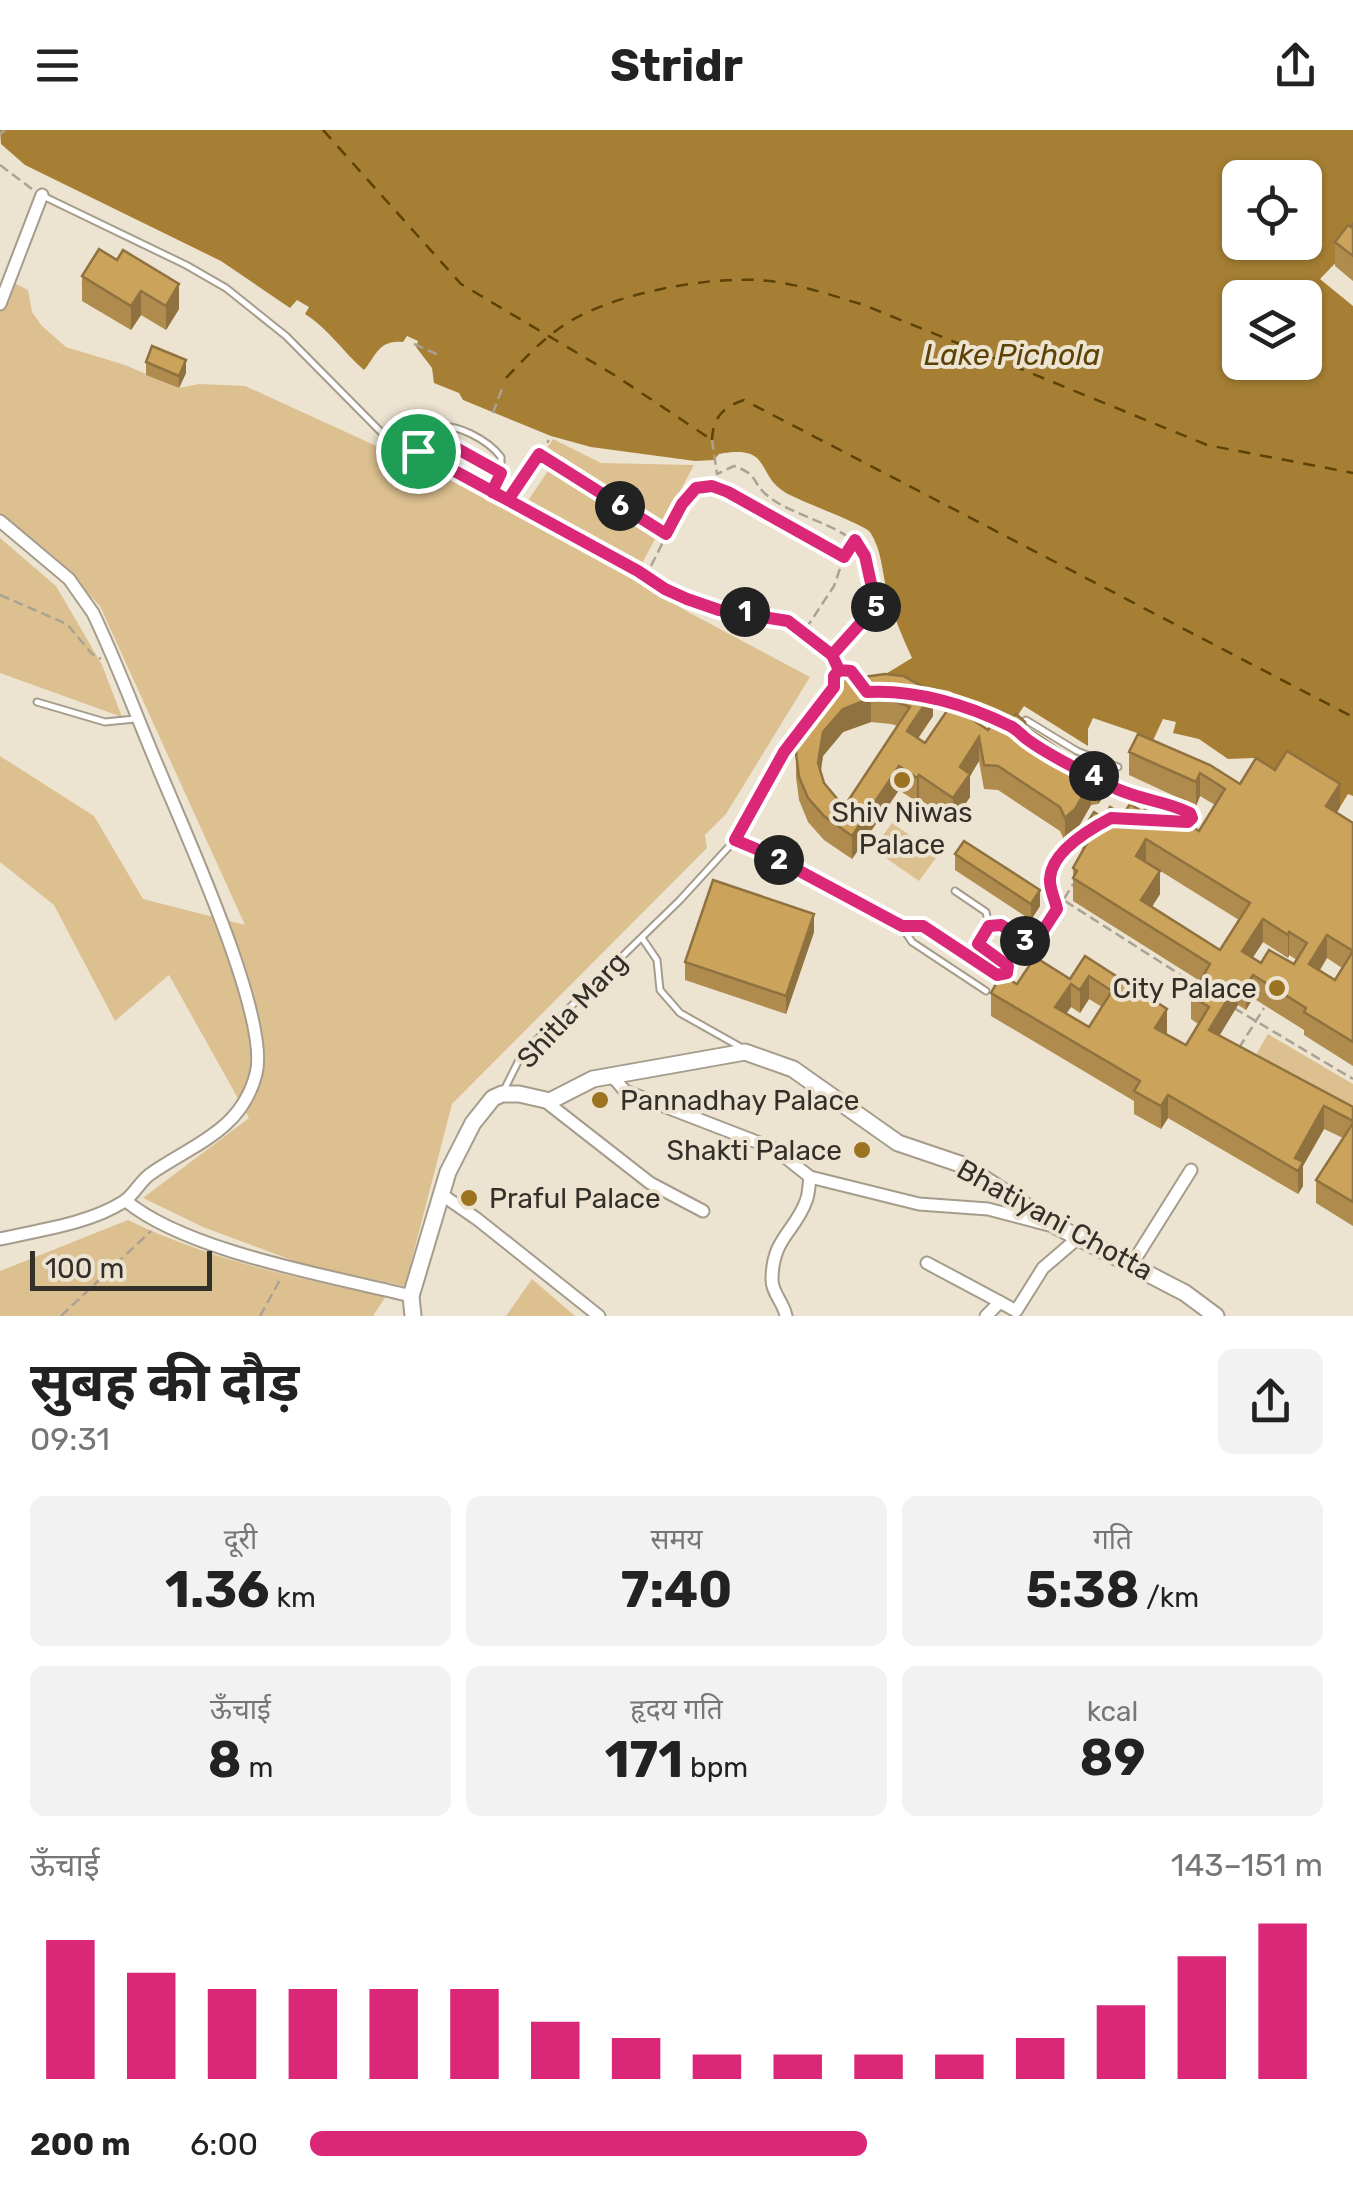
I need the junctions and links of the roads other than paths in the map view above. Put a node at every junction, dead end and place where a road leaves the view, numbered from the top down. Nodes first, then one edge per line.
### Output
1 (42, 195) joint
2 (0, 304) edge
3 (429, 433) junction
4 (418, 451) junction
5 (501, 473) junction
6 (492, 492) junction
7 (0, 521) edge
8 (839, 670) junction
9 (844, 692) edge
10 (867, 692) edge
11 (917, 697) edge
12 (37, 702) dead end
13 (138, 719) junction
14 (805, 724) edge
15 (1007, 724) edge
16 (1015, 728) edge
17 (1118, 766) dead end
18 (1087, 772) edge
19 (1172, 823) edge
20 (1098, 824) edge
21 (735, 840) junction
22 (955, 891) dead end
23 (902, 926) junction
24 (989, 926) junction
25 (642, 938) junction
26 (986, 991) dead end
27 (745, 1052) junction
28 (612, 1076) junction
29 (502, 1094) junction
30 (544, 1101) junction
31 (1191, 1170) dead end
32 (810, 1177) junction
33 (441, 1194) junction
34 (126, 1201) junction
35 (703, 1211) dead end
36 (1058, 1227) junction
37 (1078, 1238) junction
38 (0, 1239) edge
39 (927, 1263) dead end
40 (1132, 1264) junction
41 (411, 1296) junction
42 (1000, 1302) junction
43 (1020, 1313) edge
44 (413, 1316) edge
45 (599, 1316) edge
46 (786, 1316) edge
47 (986, 1316) edge
48 (1216, 1316) edge

1 - 2 street
1 - 4 lane
3 - 4 lane
3 - 5 lane
3 - 5 lane
4 - 6 lane
5 - 6 lane
6 - 8 lane
7 - 13 street
8 - 9 lane
8 - 10 lane
11 - 15 lane
12 - 13 lane
13 - 34 street
14 - 21 lane, Shitla Marg
16 - 17 lane
18 - 19 lane
20 - 24 lane
21 - 23 lane
21 - 25 lane, Shitla Marg
22 - 24 lane
23 - 24 lane
23 - 26 lane
25 - 27 lane
25 - 29 lane, Shitla Marg
27 - 28 main road, Bhatiyani Chotta
27 - 36 main road, Bhatiyani Chotta
28 - 30 main road, Bhatiyani Chotta
28 - 32 street
29 - 30 main road
29 - 33 main road, Shitla Marg
30 - 35 street
31 - 40 street
32 - 36 street
32 - 46 street
33 - 41 main road, Shitla Marg
33 - 45 street
34 - 38 street
34 - 41 street
36 - 37 main road, Bhatiyani Chotta
37 - 40 main road, Bhatiyani Chotta
37 - 43 street
39 - 42 street
40 - 48 main road, Bhatiyani Chotta
41 - 44 main road, Shitla Marg
42 - 43 street
42 - 47 street

